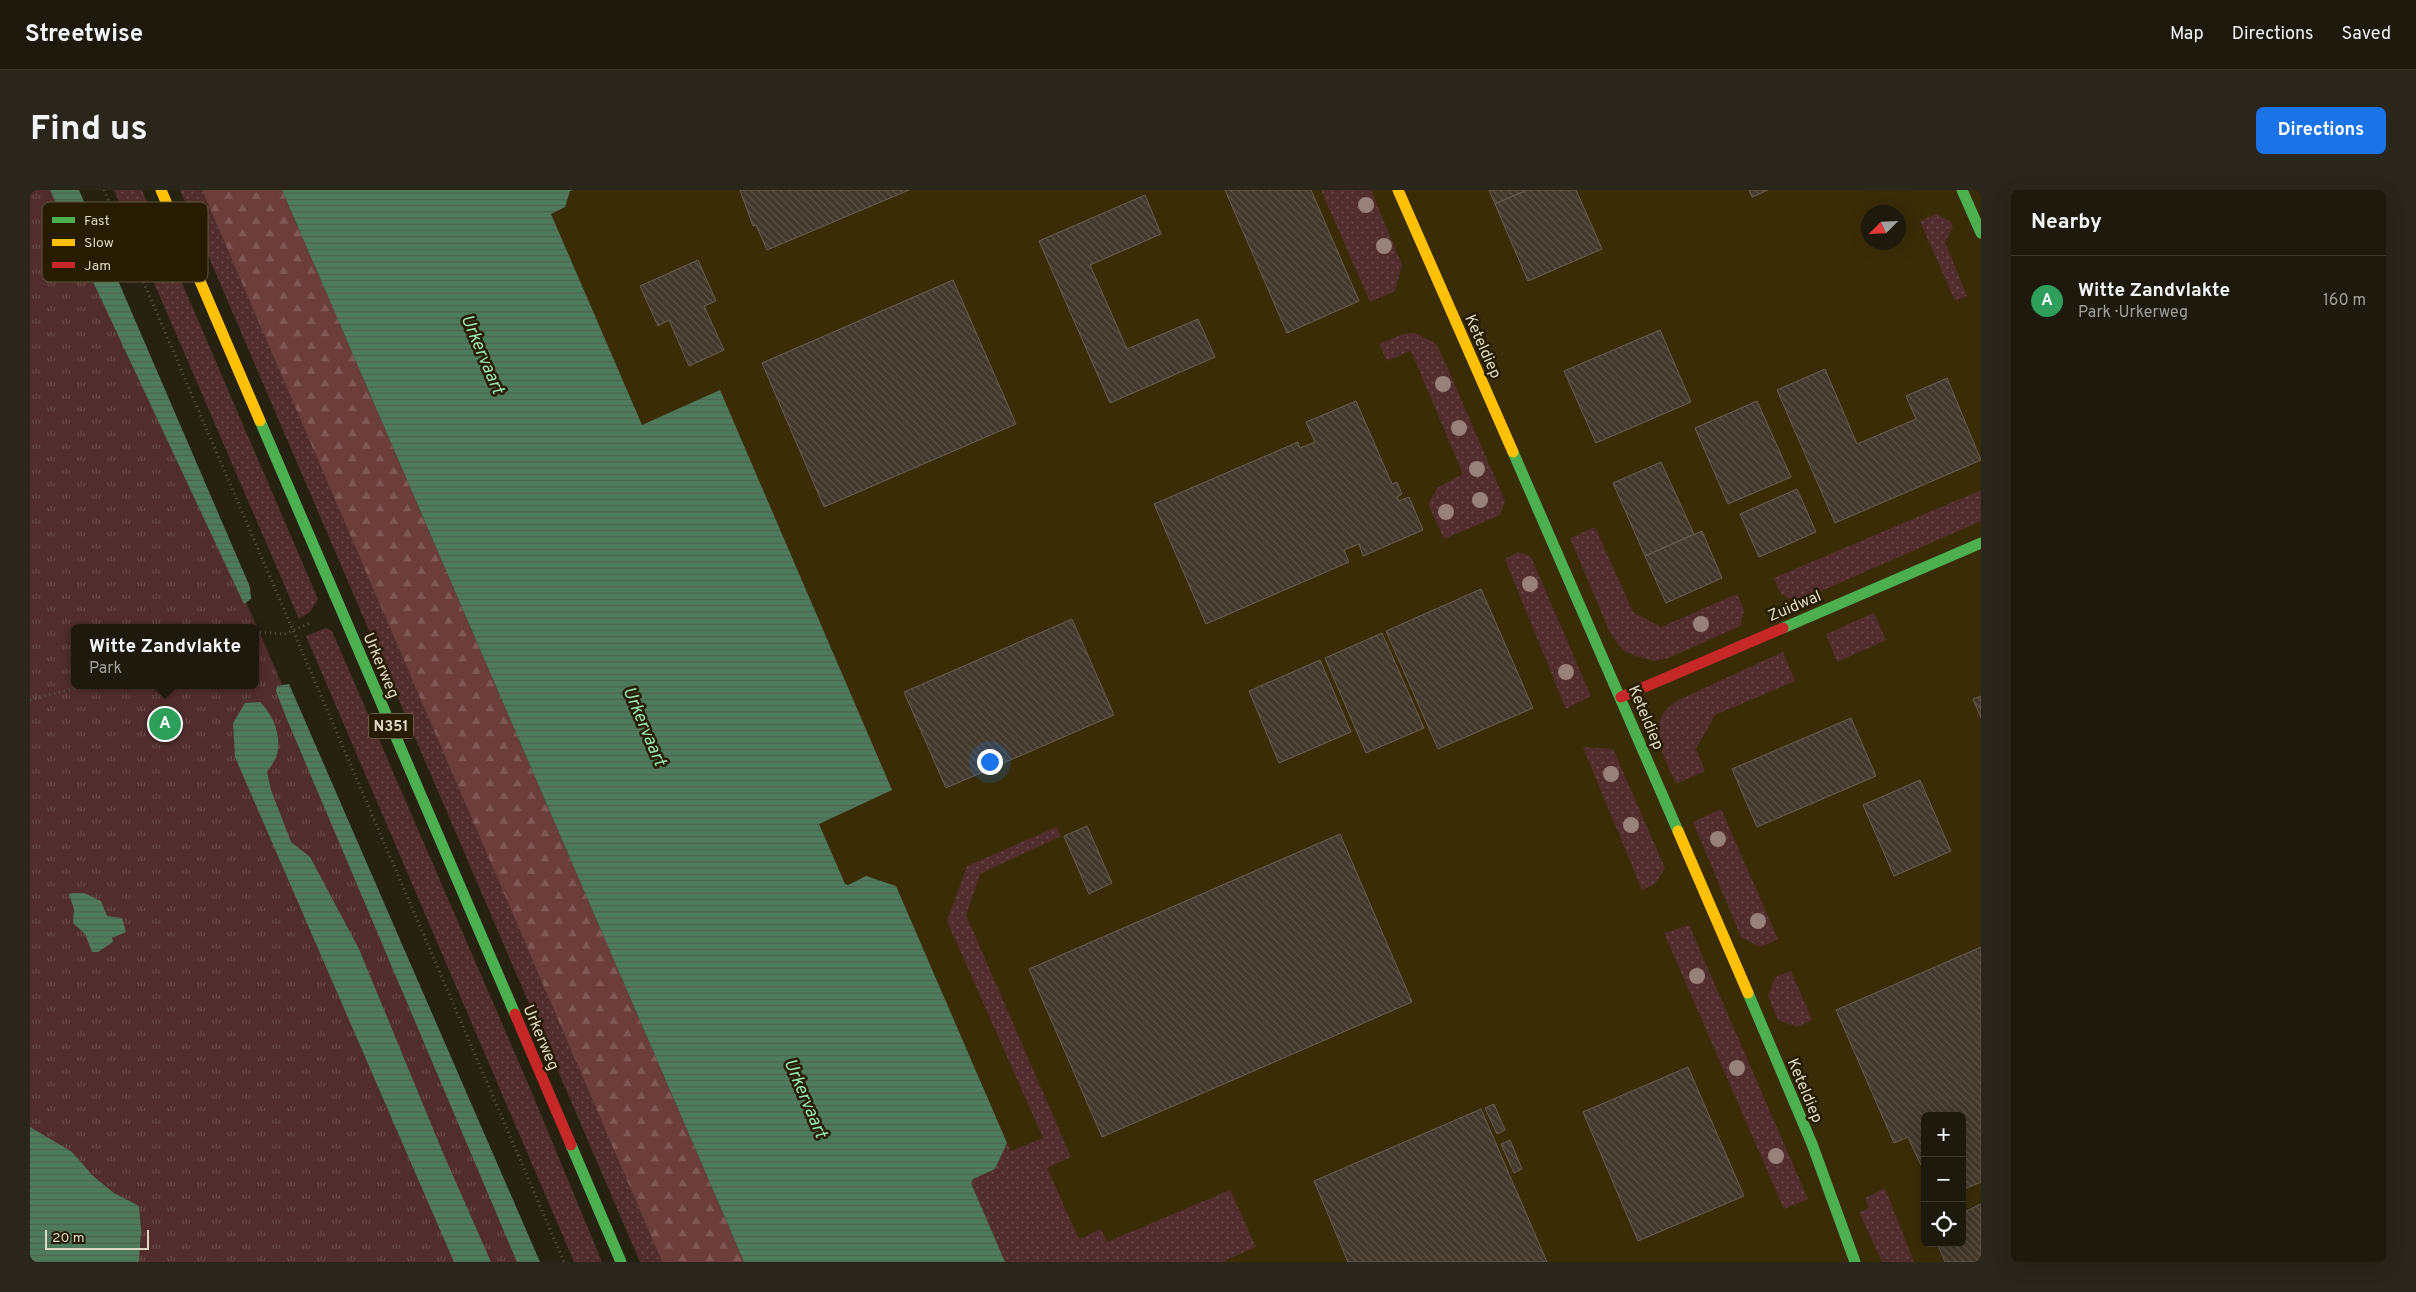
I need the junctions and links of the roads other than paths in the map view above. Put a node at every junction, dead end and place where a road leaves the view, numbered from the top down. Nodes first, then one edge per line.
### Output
1 (161, 190) edge
2 (1398, 190) edge
3 (1962, 190) edge
4 (166, 202) edge
5 (1981, 233) edge
6 (200, 282) edge
7 (1981, 543) edge
8 (1620, 697) junction
9 (621, 1262) edge
10 (1855, 1262) edge

1 - 4 street, Urkerweg / N351
2 - 8 street, Keteldiep
3 - 5 street
6 - 9 street, Urkerweg / N351
7 - 8 street, Zuidwal
8 - 10 street, Keteldiep

